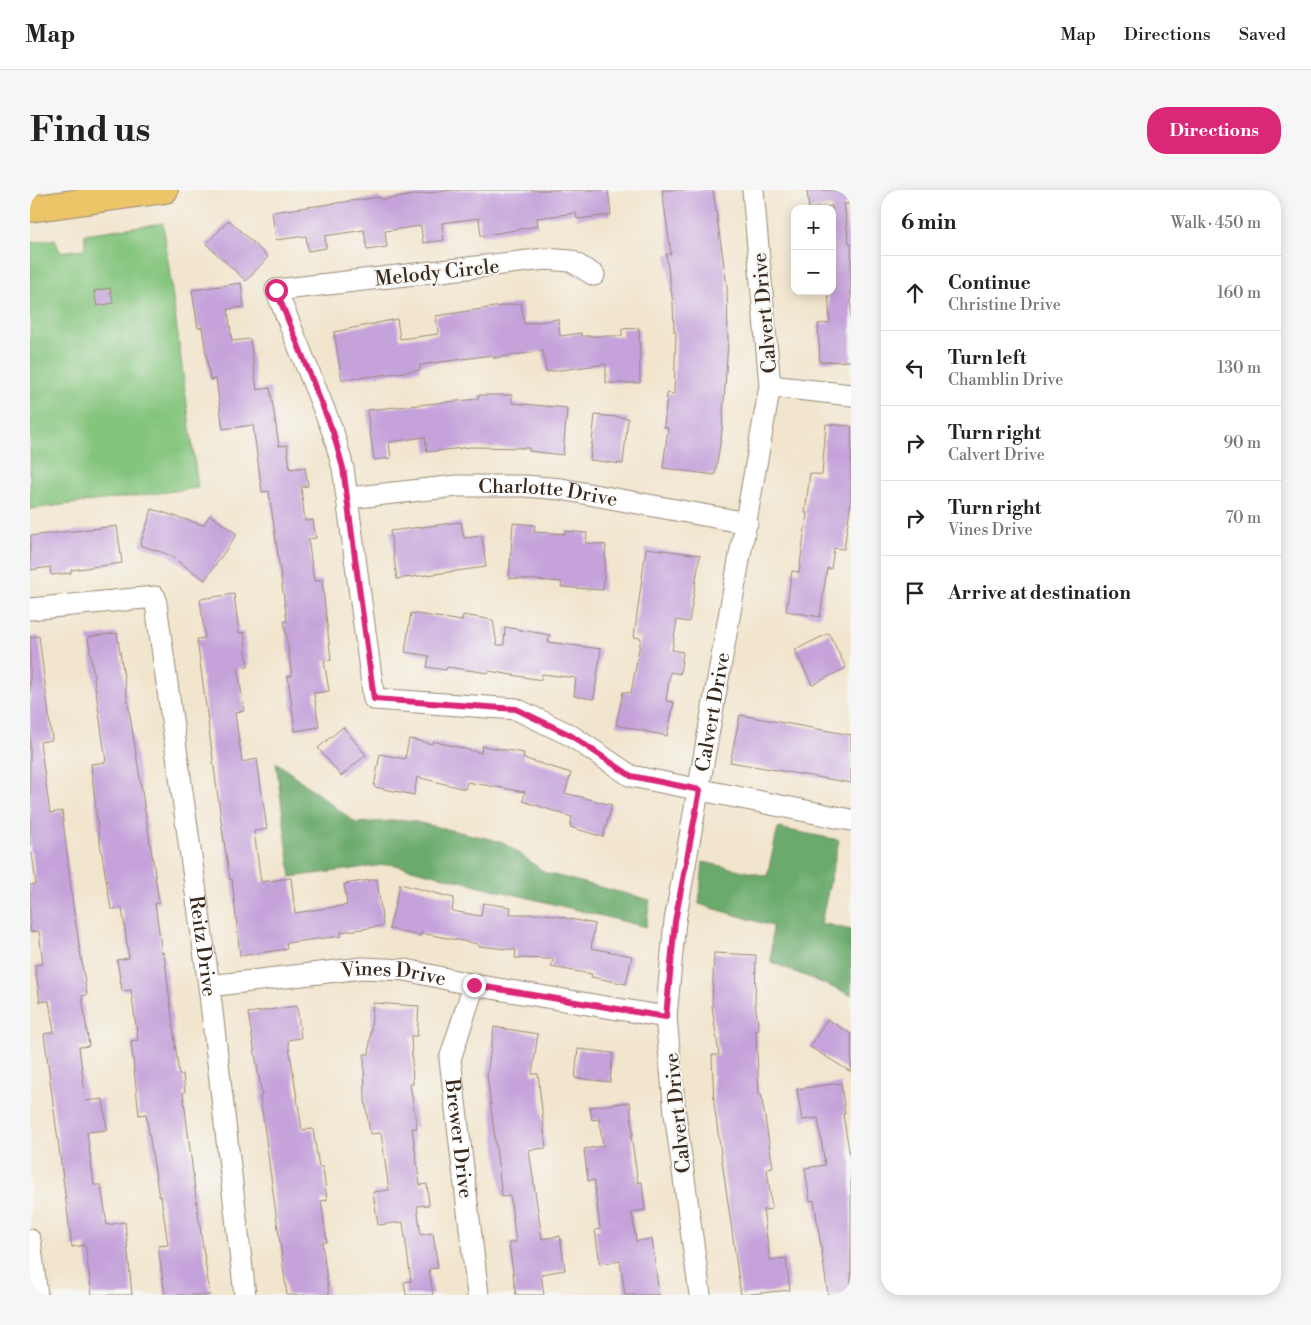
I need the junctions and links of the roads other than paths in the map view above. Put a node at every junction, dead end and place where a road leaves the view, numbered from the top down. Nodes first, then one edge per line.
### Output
1 (164, 190) edge
2 (753, 190) edge
3 (30, 209) edge
4 (594, 275) dead end
5 (770, 386) junction
6 (851, 395) edge
7 (348, 498) junction
8 (747, 523) junction
9 (30, 610) edge
10 (700, 790) junction
11 (851, 820) edge
12 (474, 985) junction
13 (209, 986) junction
14 (666, 1017) junction
15 (30, 1240) edge
16 (37, 1295) edge
17 (245, 1295) edge
18 (478, 1295) edge
19 (700, 1295) edge

1 - 3 main road
2 - 5 street, Calvert Drive
4 - 7 street, Melody Circle
5 - 6 street
5 - 8 street, Calvert Drive
7 - 8 street, Charlotte Drive
7 - 10 street
8 - 10 street, Calvert Drive
9 - 13 street, Reitz Drive
10 - 11 street
10 - 14 street, Calvert Drive
12 - 13 street, Vines Drive
12 - 14 street, Vines Drive
12 - 18 street, Brewer Drive
13 - 17 street, Reitz Drive
14 - 19 street, Calvert Drive
15 - 16 street

